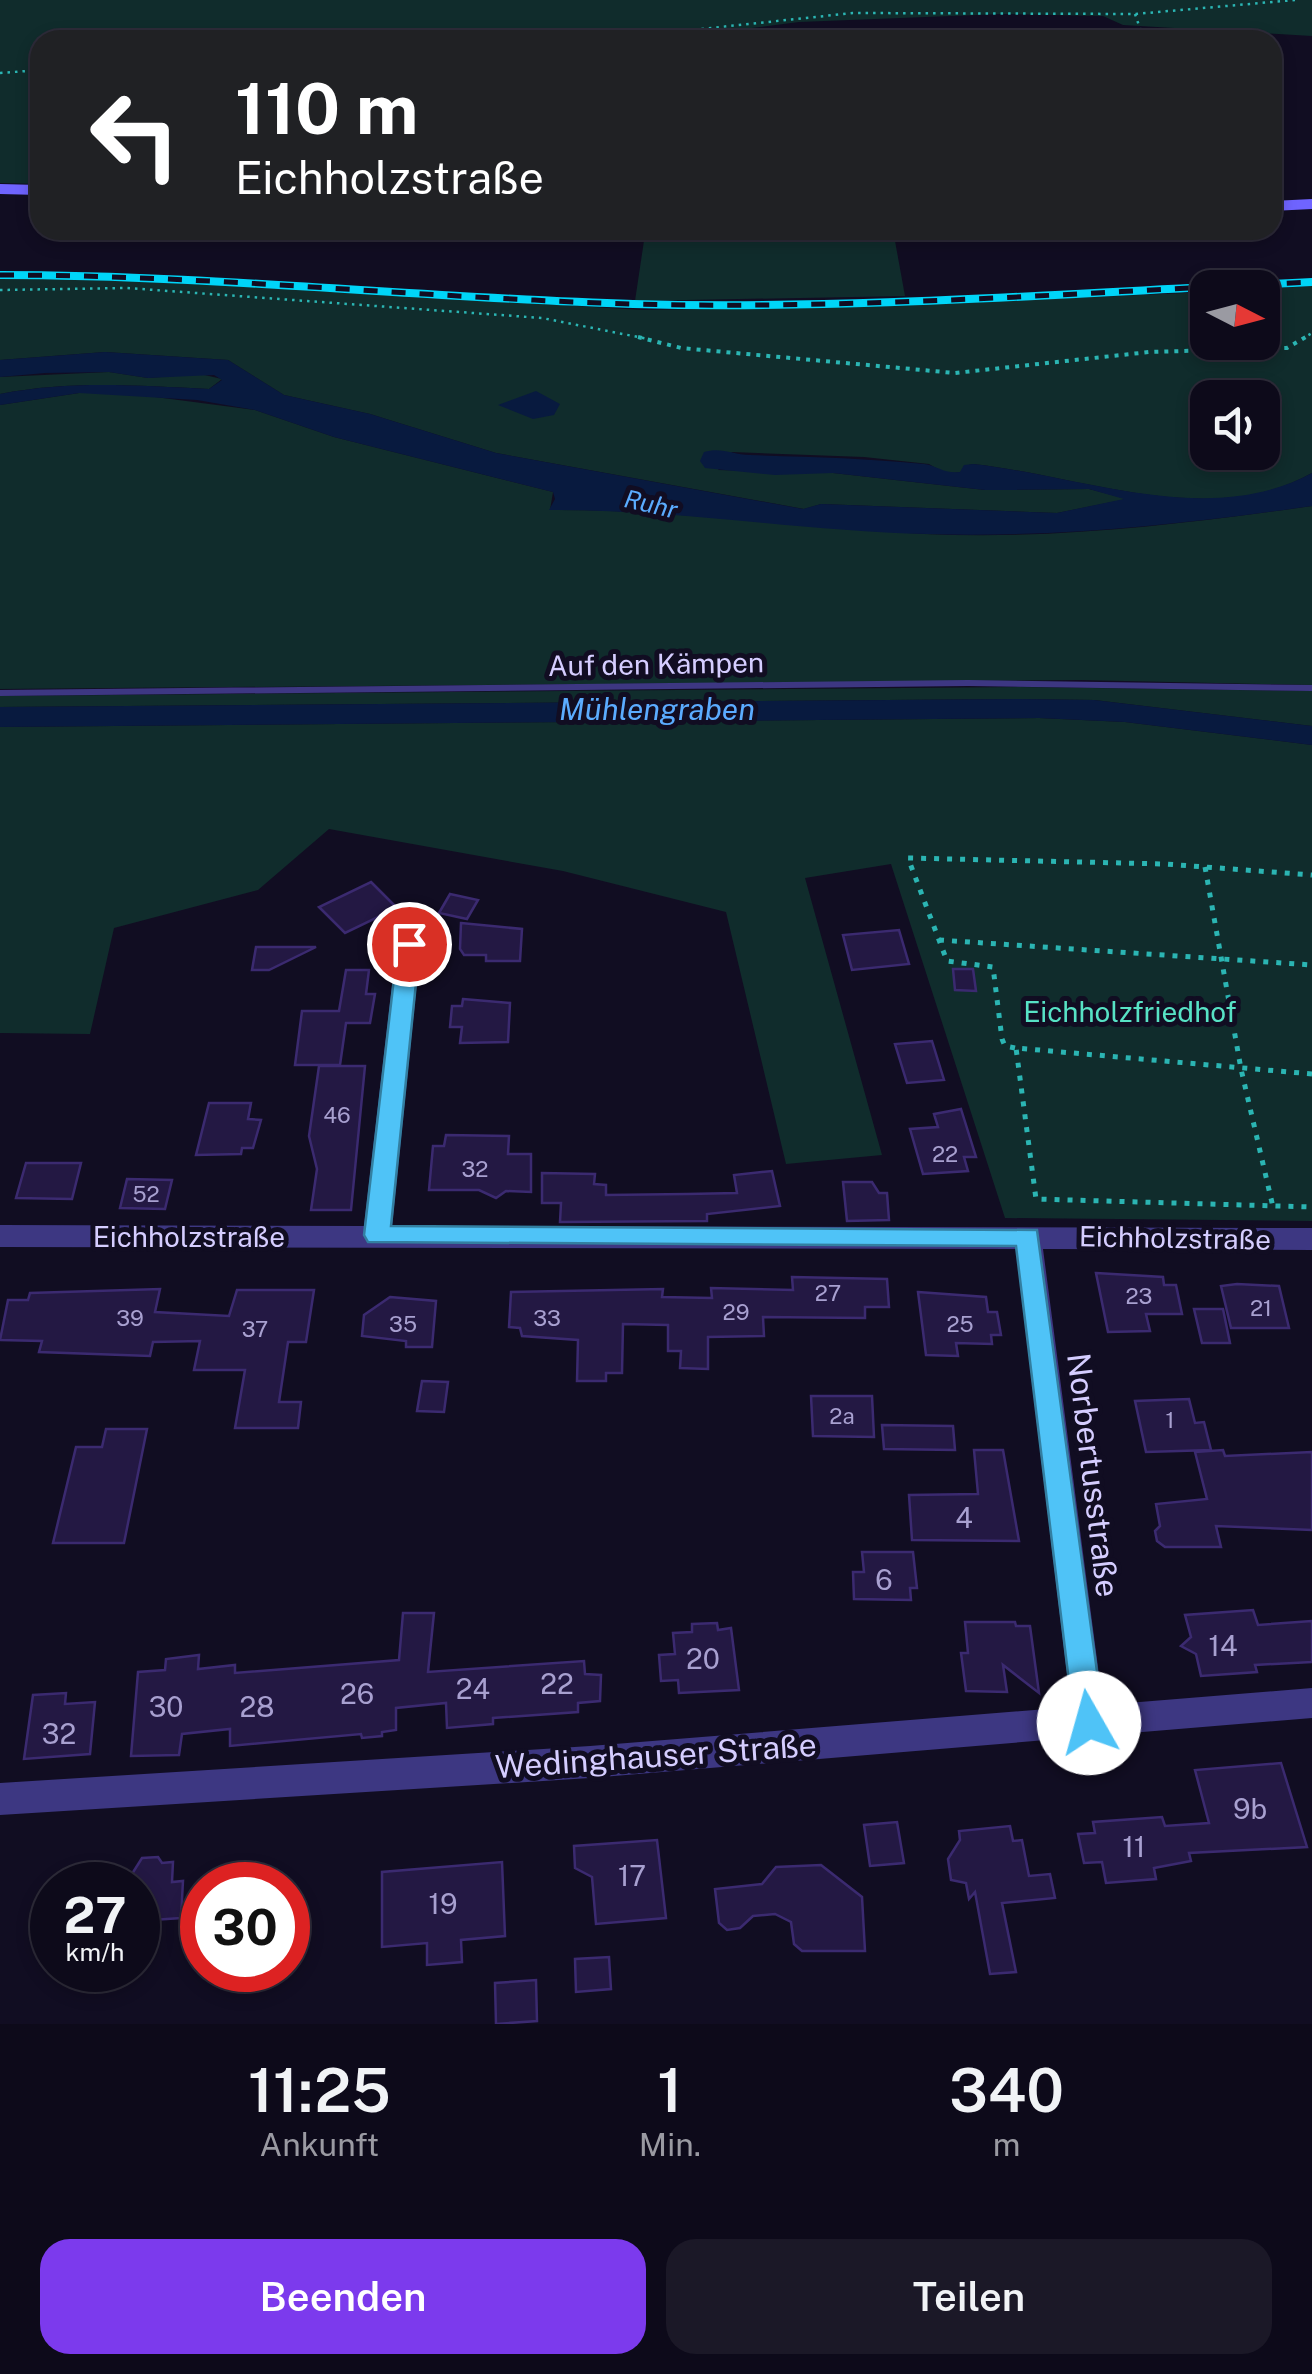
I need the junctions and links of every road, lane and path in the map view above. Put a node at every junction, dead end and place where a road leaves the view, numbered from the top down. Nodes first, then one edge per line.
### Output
1 (1294, 0) edge
2 (1135, 14) junction
3 (691, 30) edge
4 (1141, 30) edge
5 (30, 71) edge
6 (0, 73) edge
7 (0, 189) edge
8 (30, 190) edge
9 (1312, 204) edge
10 (1282, 206) edge
11 (0, 290) edge
12 (1312, 332) edge
13 (1312, 688) edge
14 (0, 693) edge
15 (1205, 867) junction
16 (1312, 876) edge
17 (939, 940) junction
18 (409, 944) dead end
19 (1220, 958) junction
20 (1312, 965) edge
21 (1016, 1048) junction
22 (1241, 1069) junction
23 (1312, 1074) edge
24 (1312, 1207) edge
25 (1274, 1208) junction
26 (377, 1235) junction
27 (0, 1236) edge
28 (1028, 1237) junction
29 (1281, 1240) junction
30 (1312, 1240) edge
31 (1312, 1703) edge
32 (1089, 1723) junction
33 (0, 1799) edge

1 - 2 path
2 - 3 path
2 - 4 path
5 - 6 path
7 - 8 main road
9 - 10 main road
11 - 12 path
13 - 14 lane, Auf den Kämpen
15 - 16 path
15 - 17 path
15 - 19 path
17 - 19 path
17 - 21 path
18 - 26 street
19 - 20 path
19 - 22 path
21 - 22 path
21 - 25 path
22 - 23 path
22 - 25 path
24 - 25 path
25 - 29 path
26 - 27 street, Eichholzstraße
26 - 28 street, Eichholzstraße
28 - 29 street, Eichholzstraße
28 - 32 street, Norbertusstraße
29 - 30 street, Eichholzstraße
31 - 32 street, Wedinghauser Straße
32 - 33 street, Wedinghauser Straße

